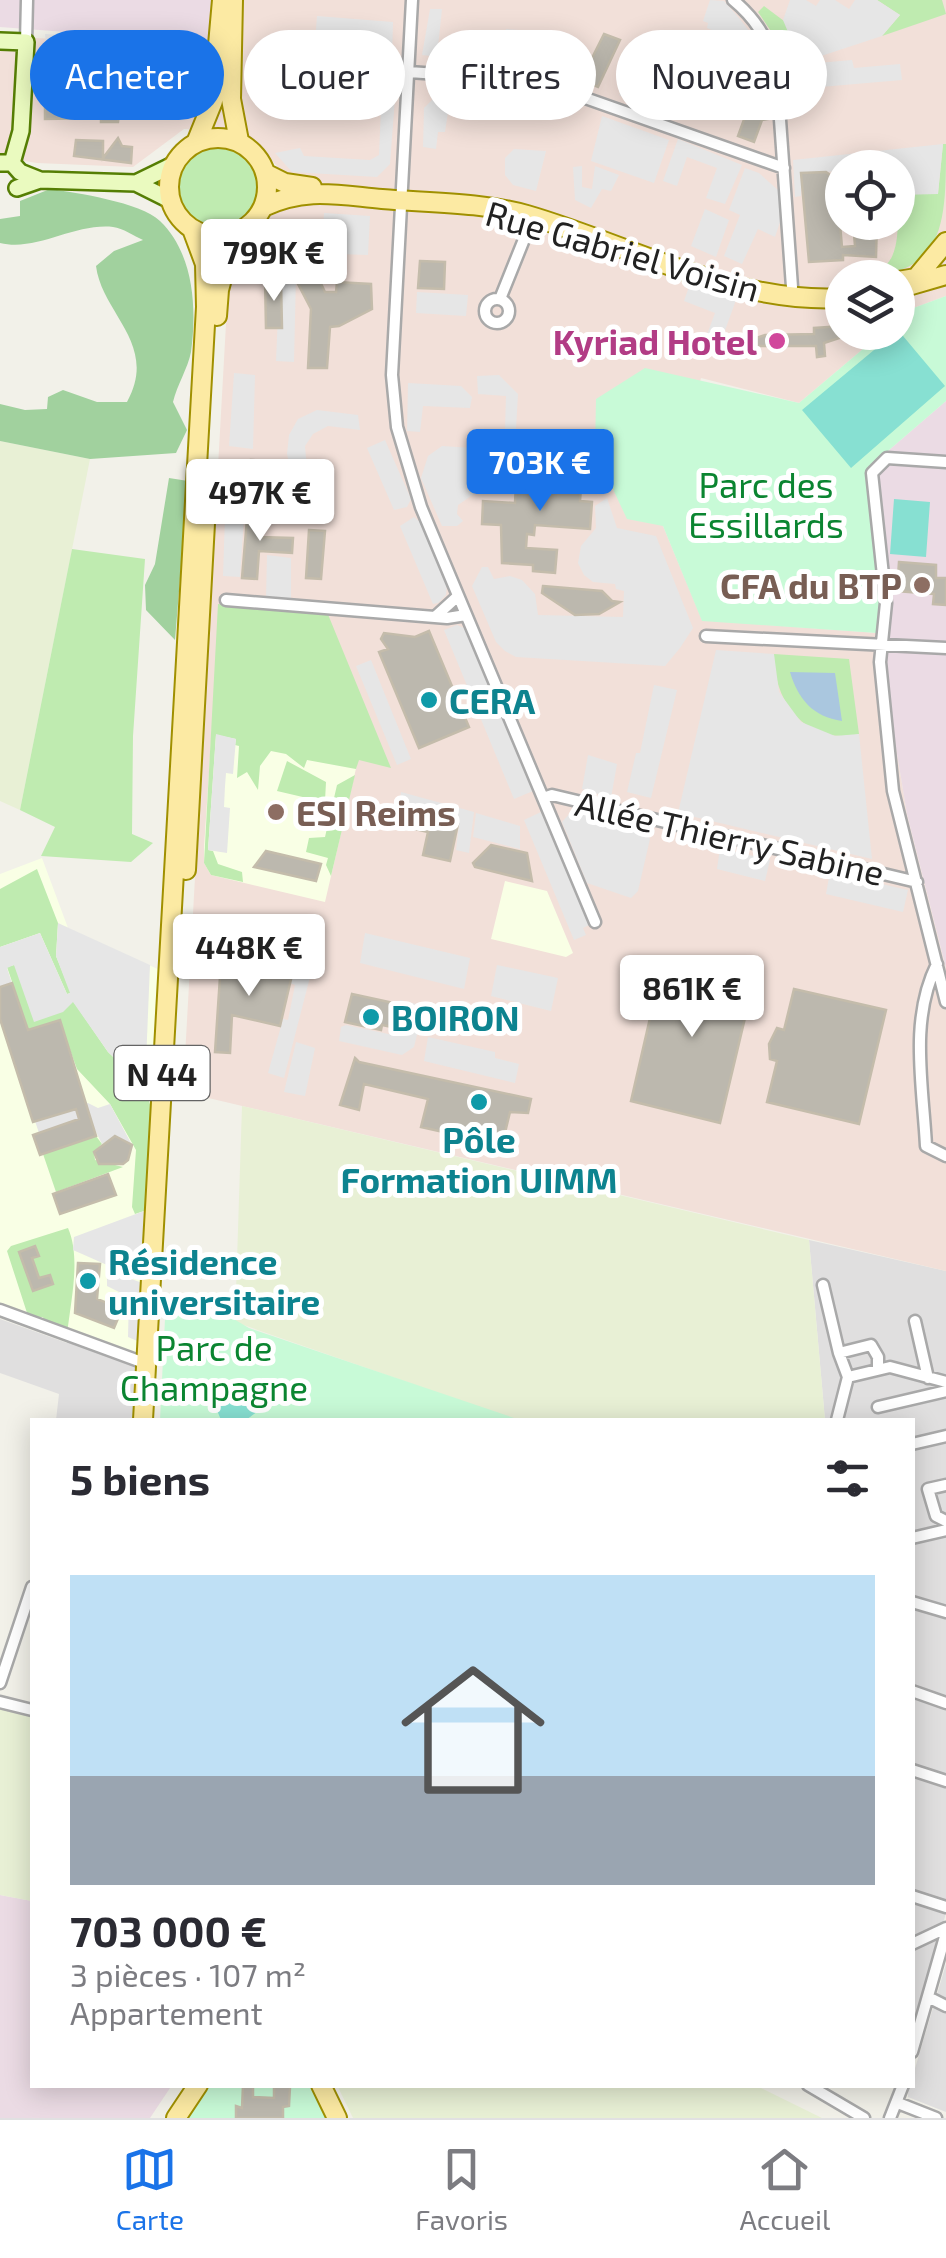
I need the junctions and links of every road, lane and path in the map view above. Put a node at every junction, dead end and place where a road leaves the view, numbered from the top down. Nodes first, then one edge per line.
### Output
1 (27, 0) edge
2 (222, 0) edge
3 (233, 0) edge
4 (412, 0) edge
5 (733, 0) edge
6 (0, 41) edge
7 (26, 42) junction
8 (409, 72) junction
9 (239, 141) junction
10 (196, 142) junction
11 (173, 165) junction
12 (784, 168) junction
13 (12, 171) edge
14 (265, 173) junction
15 (136, 183) junction
16 (0, 192) edge
17 (403, 196) junction
18 (170, 200) junction
19 (263, 207) junction
20 (533, 217) junction
21 (192, 229) junction
22 (234, 234) junction
23 (946, 242) edge
24 (915, 272) edge
25 (946, 275) edge
26 (915, 280) edge
27 (792, 287) junction
28 (825, 288) edge
29 (825, 297) edge
30 (500, 299) dead end
31 (946, 462) edge
32 (226, 600) dead end
33 (462, 605) junction
34 (436, 616) junction
35 (706, 636) dead end
36 (880, 646) junction
37 (946, 648) edge
38 (543, 798) junction
39 (916, 882) junction
40 (595, 922) dead end
41 (937, 964) junction
42 (946, 1002) edge
43 (946, 1156) edge
44 (824, 1285) dead end
45 (0, 1310) edge
46 (916, 1321) dead end
47 (839, 1353) junction
48 (147, 1364) junction
49 (878, 1369) junction
50 (848, 1377) junction
51 (928, 1378) junction
52 (946, 1382) edge
53 (946, 1391) edge
54 (878, 1407) dead end
55 (143, 1418) edge
56 (152, 1418) edge
57 (838, 1418) edge
58 (946, 1436) edge
59 (915, 1443) edge
60 (946, 1485) edge
61 (928, 1489) junction
62 (915, 1490) edge
63 (946, 1522) edge
64 (946, 1530) edge
65 (915, 1537) edge
66 (915, 1603) edge
67 (946, 1612) edge
68 (28, 1617) edge
69 (0, 1683) edge
70 (915, 1692) edge
71 (0, 1702) edge
72 (946, 1703) edge
73 (30, 1710) edge
74 (915, 1771) edge
75 (946, 1781) edge
76 (915, 1897) edge
77 (946, 1907) edge
78 (946, 1931) edge
79 (915, 1943) edge
80 (942, 1962) edge
81 (926, 2002) junction
82 (946, 2006) edge
83 (915, 2011) edge
84 (915, 2041) edge
85 (184, 2088) edge
86 (196, 2088) edge
87 (322, 2088) edge
88 (813, 2088) edge
89 (902, 2088) edge
90 (898, 2103) junction
91 (164, 2118) edge
92 (176, 2118) edge
93 (337, 2118) edge
94 (864, 2118) edge
95 (890, 2118) edge
96 (936, 2118) edge

1 - 7 street
2 - 10 main road
3 - 9 main road
4 - 8 street
5 - 12 street
6 - 7 street
7 - 13 street
8 - 12 street
8 - 17 street
9 - 10 main road
9 - 14 main road
10 - 11 main road
11 - 15 street
11 - 18 main road
12 - 27 street
13 - 15 street
13 - 16 street
14 - 17 main road
14 - 19 main road
15 - 18 street
17 - 19 main road, Rue Gabriel Voisin
17 - 20 main road, Rue Gabriel Voisin
17 - 27 main road
17 - 33 street
18 - 21 main road
19 - 22 main road
20 - 29 main road, Rue Gabriel Voisin
20 - 30 street
21 - 22 main road
21 - 48 main road, N 44
22 - 56 main road, N 44
23 - 24 main road
25 - 26 main road
27 - 28 main road
31 - 36 street
32 - 34 street
33 - 34 street
33 - 34 street
33 - 38 street
35 - 36 street
36 - 37 street
36 - 39 street
38 - 39 street, Allée Thierry Sabine
38 - 40 street
39 - 41 street
41 - 42 street
41 - 43 street
44 - 47 street
45 - 48 street
46 - 51 street
47 - 49 street
47 - 50 street
48 - 55 main road, N 44
49 - 50 street
49 - 51 street
50 - 57 street
51 - 52 street
53 - 54 street
58 - 59 street
60 - 61 street
61 - 62 street
61 - 63 street
64 - 65 street
66 - 67 street
68 - 69 street
70 - 72 street
71 - 73 street
74 - 75 street
76 - 77 street
78 - 79 street
78 - 80 street
80 - 81 street
81 - 82 street
81 - 83 street
81 - 84 street
85 - 91 main road
86 - 92 main road
87 - 93 main road
88 - 94 street
89 - 90 street
90 - 95 street
90 - 96 street

